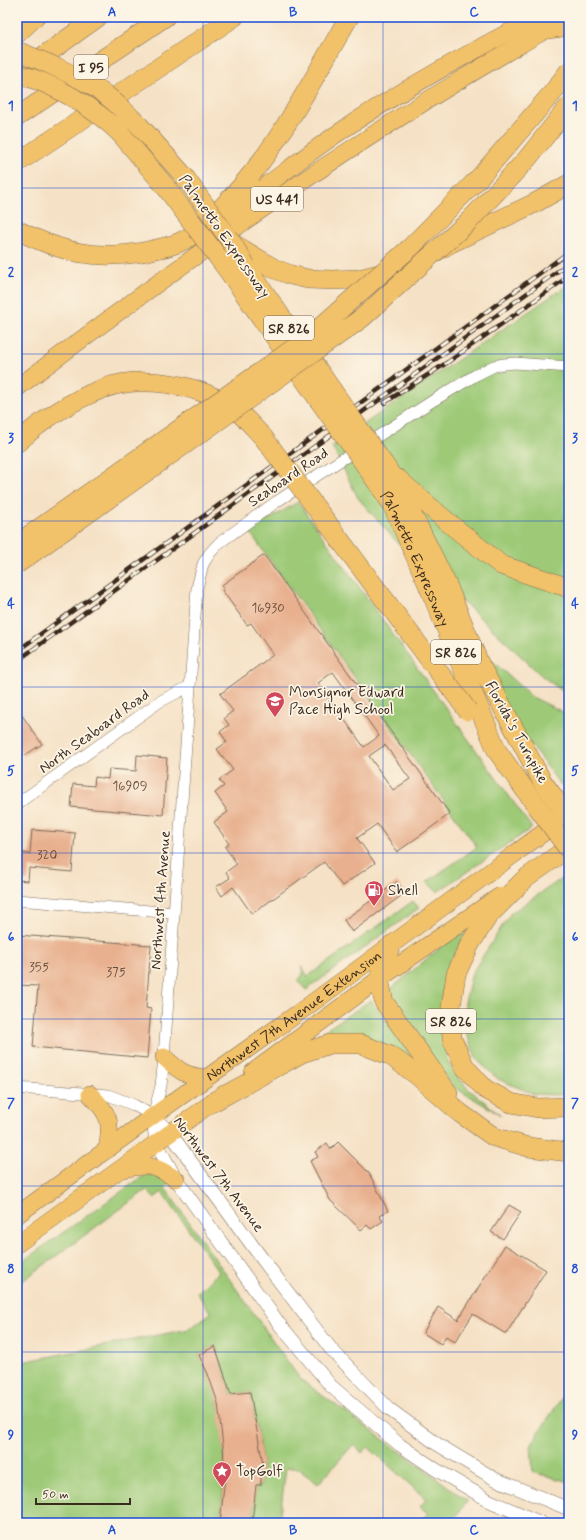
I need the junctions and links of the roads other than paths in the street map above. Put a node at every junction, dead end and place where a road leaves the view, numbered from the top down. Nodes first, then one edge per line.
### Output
1 (36, 17) edge
2 (98, 17) edge
3 (165, 17) edge
4 (234, 17) edge
5 (349, 17) edge
6 (569, 17) edge
7 (543, 23) edge
8 (569, 26) edge
9 (17, 34) edge
10 (17, 51) edge
11 (569, 71) edge
12 (17, 75) edge
13 (569, 106) edge
14 (17, 117) edge
15 (17, 163) edge
16 (569, 184) edge
17 (17, 230) edge
18 (194, 234) junction
19 (245, 267) junction
20 (300, 344) junction
21 (569, 367) edge
22 (17, 388) edge
23 (325, 394) junction
24 (17, 442) edge
25 (367, 454) junction
26 (388, 470) junction
27 (17, 544) edge
28 (17, 564) edge
29 (569, 588) edge
30 (190, 686) junction
31 (497, 751) junction
32 (17, 804) edge
33 (569, 814) edge
34 (569, 818) edge
35 (569, 849) edge
36 (525, 879) junction
37 (17, 900) edge
38 (174, 913) junction
39 (392, 945) junction
40 (379, 979) junction
41 (164, 1057) junction
42 (206, 1078) junction
43 (17, 1088) edge
44 (90, 1094) junction
45 (213, 1102) junction
46 (569, 1105) edge
47 (460, 1113) junction
48 (153, 1116) junction
49 (170, 1133) junction
50 (156, 1143) junction
51 (107, 1150) junction
52 (569, 1152) edge
53 (119, 1170) junction
54 (176, 1179) junction
55 (17, 1215) edge
56 (17, 1244) edge
57 (569, 1508) edge
58 (541, 1523) edge

1 - 9 main road
2 - 12 highway
3 - 14 highway, I 95
4 - 15 highway, I 95
5 - 18 highway
6 - 7 main road, US 441
7 - 8 highway
7 - 18 main road
7 - 22 main road, US 441
10 - 19 highway, Palmetto Expressway / SR 826, bridge
11 - 20 highway, bridge
12 - 19 highway, Palmetto Expressway / SR 826, bridge
13 - 28 highway, bridge
16 - 19 highway
17 - 18 highway
19 - 20 highway, Palmetto Expressway / SR 826
19 - 23 highway, Palmetto Expressway / SR 826
20 - 23 highway, Palmetto Expressway / SR 826
20 - 27 highway, bridge
21 - 30 street, Seaboard Road
23 - 25 highway, SR 826, bridge
24 - 31 highway, bridge
25 - 26 highway, Palmetto Expressway / SR 826
25 - 31 highway, Palmetto Expressway / SR 826
26 - 29 highway, SR 826
26 - 34 highway, Florida's Turnpike, bridge
30 - 32 street, North Seaboard Road
30 - 38 street, Northwest 4th Avenue
31 - 35 highway, Palmetto Expressway / SR 826, bridge
33 - 39 main road, Northwest 7th Avenue Extension
35 - 36 highway, Palmetto Expressway / SR 826
36 - 40 main road, Northwest 7th Avenue Extension
36 - 46 highway, SR 826
37 - 38 street
38 - 41 street, Northwest 4th Avenue
39 - 40 highway
39 - 42 main road, Northwest 7th Avenue Extension
40 - 45 main road, Northwest 7th Avenue Extension
40 - 47 highway
41 - 42 main road
41 - 48 street, Northwest 4th Avenue
42 - 48 main road, Northwest 7th Avenue Extension
43 - 44 street
44 - 48 street
44 - 51 main road
45 - 47 highway
45 - 49 main road, Northwest 7th Avenue Extension
47 - 52 highway
48 - 49 street, Northwest 7th Avenue
48 - 50 street, Northwest 7th Avenue
48 - 51 main road, Northwest 7th Avenue Extension
49 - 50 main road, Northwest 7th Avenue Extension
49 - 57 street, Northwest 7th Avenue
50 - 53 main road, Northwest 7th Avenue Extension
50 - 54 street, Northwest 7th Avenue
51 - 55 main road, Northwest 7th Avenue Extension
53 - 54 main road
53 - 56 main road, Northwest 7th Avenue Extension
54 - 58 street, Northwest 7th Avenue

